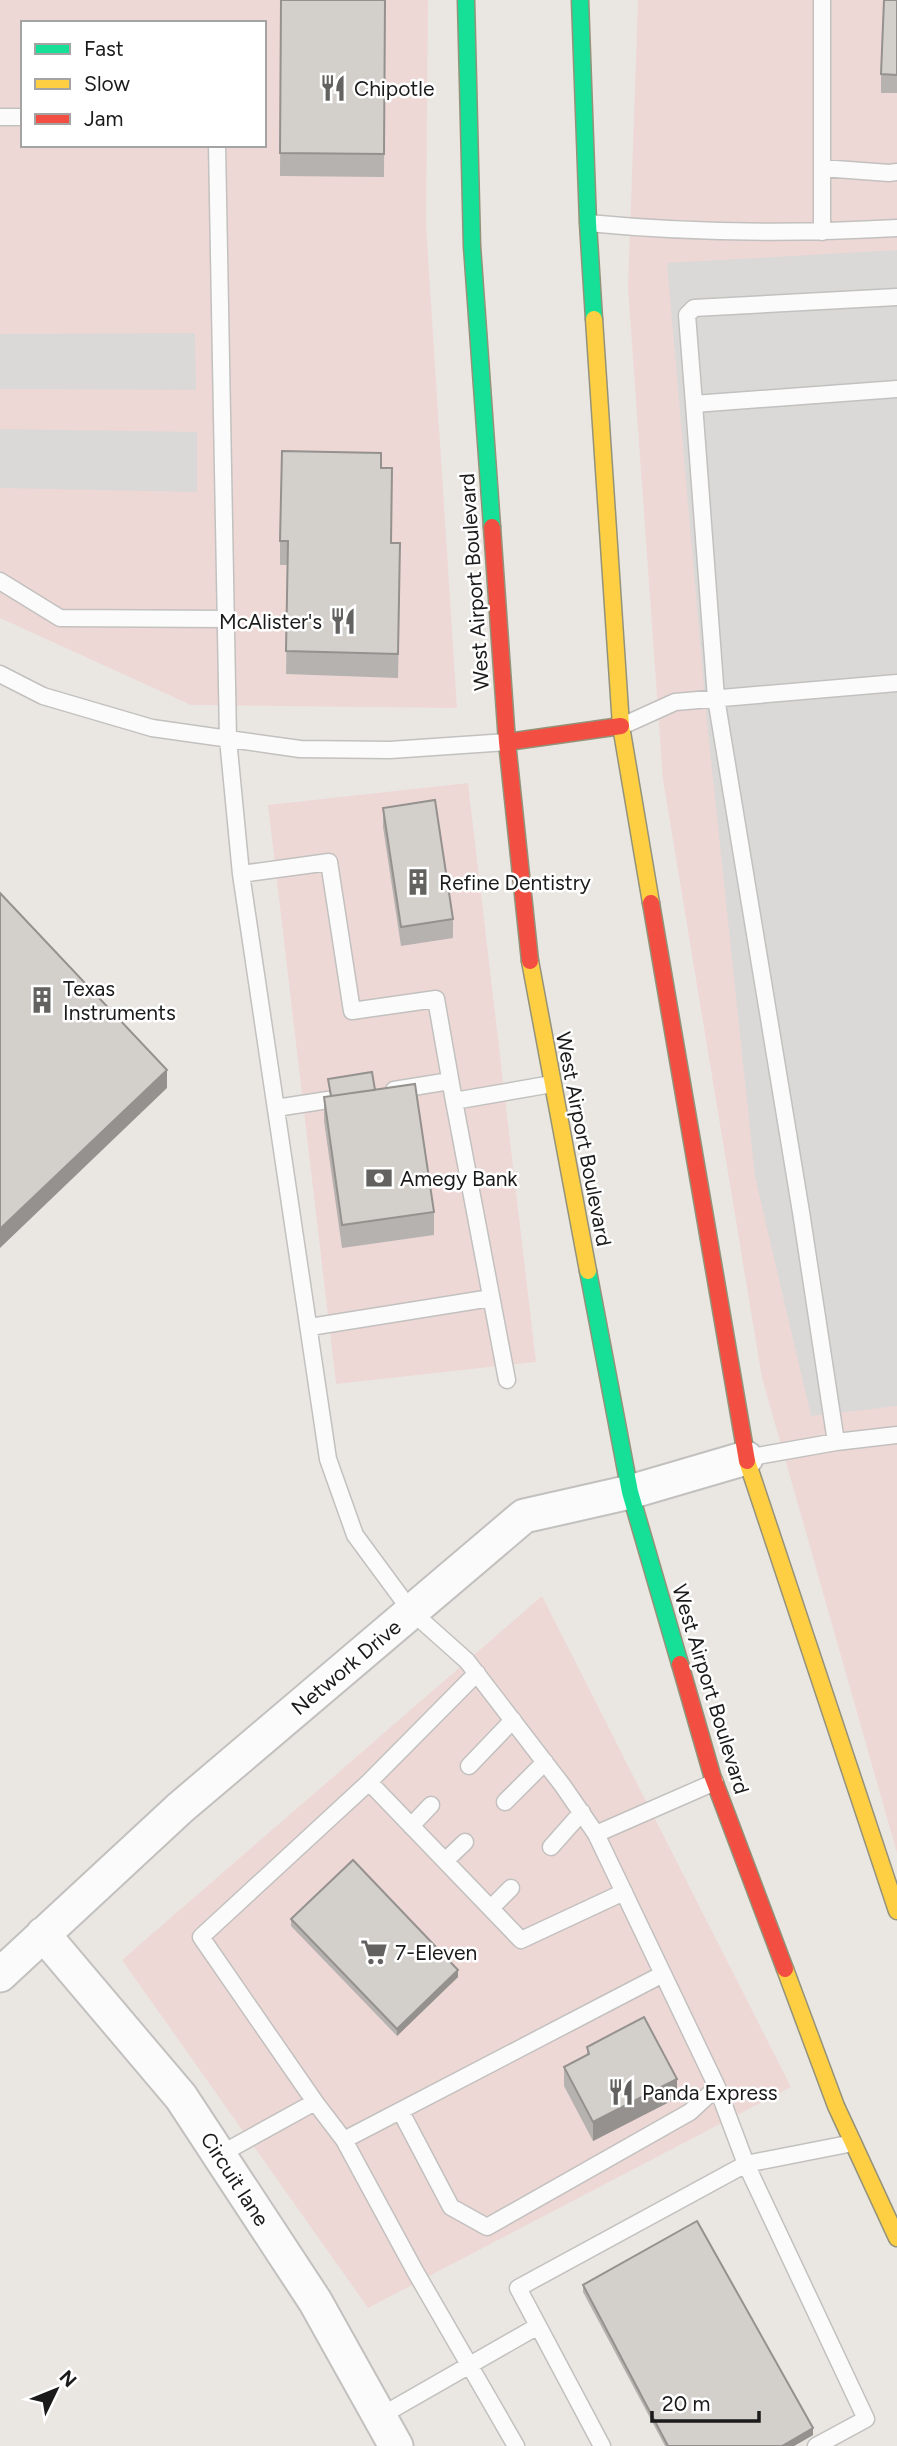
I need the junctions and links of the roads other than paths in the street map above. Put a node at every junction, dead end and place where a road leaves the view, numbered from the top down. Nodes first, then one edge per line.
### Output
1 (466, 0) edge
2 (580, 0) edge
3 (822, 0) edge
4 (0, 117) edge
5 (21, 117) edge
6 (217, 147) edge
7 (822, 168) junction
8 (897, 172) edge
9 (588, 223) junction
10 (897, 228) edge
11 (822, 232) junction
12 (897, 297) edge
13 (897, 389) edge
14 (694, 404) junction
15 (0, 581) edge
16 (226, 619) junction
17 (0, 674) edge
18 (897, 683) edge
19 (716, 698) junction
20 (621, 726) junction
21 (228, 739) junction
22 (507, 741) junction
23 (241, 874) junction
24 (450, 1081) junction
25 (552, 1084) junction
26 (376, 1092) edge
27 (328, 1100) edge
28 (454, 1101) junction
29 (276, 1108) junction
30 (491, 1298) junction
31 (310, 1327) junction
32 (507, 1380) dead end
33 (897, 1435) edge
34 (836, 1442) junction
35 (746, 1458) junction
36 (630, 1492) junction
37 (411, 1611) junction
38 (477, 1673) junction
39 (513, 1720) junction
40 (545, 1762) junction
41 (469, 1766) dead end
42 (369, 1782) junction
43 (715, 1782) junction
44 (505, 1802) dead end
45 (431, 1805) dead end
46 (582, 1812) junction
47 (411, 1826) junction
48 (596, 1834) junction
49 (465, 1842) dead end
50 (551, 1847) dead end
51 (445, 1861) junction
52 (511, 1888) dead end
53 (624, 1892) junction
54 (491, 1908) junction
55 (897, 1911) edge
56 (43, 1934) junction
57 (663, 1974) junction
58 (0, 1975) edge
59 (717, 2087) junction
60 (315, 2102) junction
61 (401, 2112) junction
62 (344, 2140) junction
63 (853, 2143) junction
64 (219, 2155) junction
65 (746, 2164) junction
66 (897, 2238) edge
67 (538, 2326) junction
68 (470, 2365) junction
69 (379, 2417) junction
70 (396, 2446) edge
71 (516, 2446) edge
72 (602, 2446) edge
73 (816, 2446) edge

1 - 22 main road, West Airport Boulevard
2 - 9 main road
3 - 7 lane
4 - 5 lane
6 - 16 lane
7 - 8 lane
7 - 11 lane
9 - 11 lane
9 - 20 main road
10 - 11 lane
12 - 14 lane
13 - 14 lane
14 - 19 lane
15 - 16 lane
16 - 21 lane
17 - 21 lane
18 - 19 lane
19 - 20 lane
19 - 34 lane
20 - 22 main road
20 - 35 main road
21 - 22 lane
21 - 23 lane
22 - 25 main road, West Airport Boulevard
23 - 24 lane
23 - 29 lane
24 - 26 lane
24 - 28 lane
25 - 28 lane
25 - 36 main road, West Airport Boulevard
27 - 29 lane
28 - 30 lane
29 - 31 lane
30 - 31 lane
30 - 32 lane
31 - 37 lane
33 - 34 lane
34 - 35 lane
35 - 36 street, Network Drive
35 - 55 main road
36 - 37 street, Network Drive
36 - 43 main road, West Airport Boulevard
37 - 38 lane
37 - 56 street, Network Drive
38 - 39 lane
38 - 42 lane
39 - 40 lane
39 - 41 lane
40 - 44 lane
40 - 46 lane
42 - 47 lane
42 - 60 lane
43 - 48 lane
43 - 63 main road, West Airport Boulevard
45 - 47 lane
46 - 48 lane
46 - 50 lane
47 - 51 lane
48 - 53 lane
49 - 51 lane
51 - 54 lane
52 - 54 lane
53 - 54 lane
53 - 57 lane
56 - 58 street, Network Drive
56 - 64 street, Circuit lane
57 - 59 lane
57 - 61 lane
59 - 61 lane
59 - 65 lane
60 - 62 lane
60 - 64 lane
61 - 62 lane
62 - 68 lane
63 - 65 lane
63 - 66 main road, West Airport Boulevard
64 - 69 street, Circuit lane
65 - 67 lane
65 - 73 lane
67 - 68 lane
67 - 72 lane
68 - 69 lane
68 - 71 lane
69 - 70 street, Circuit lane

